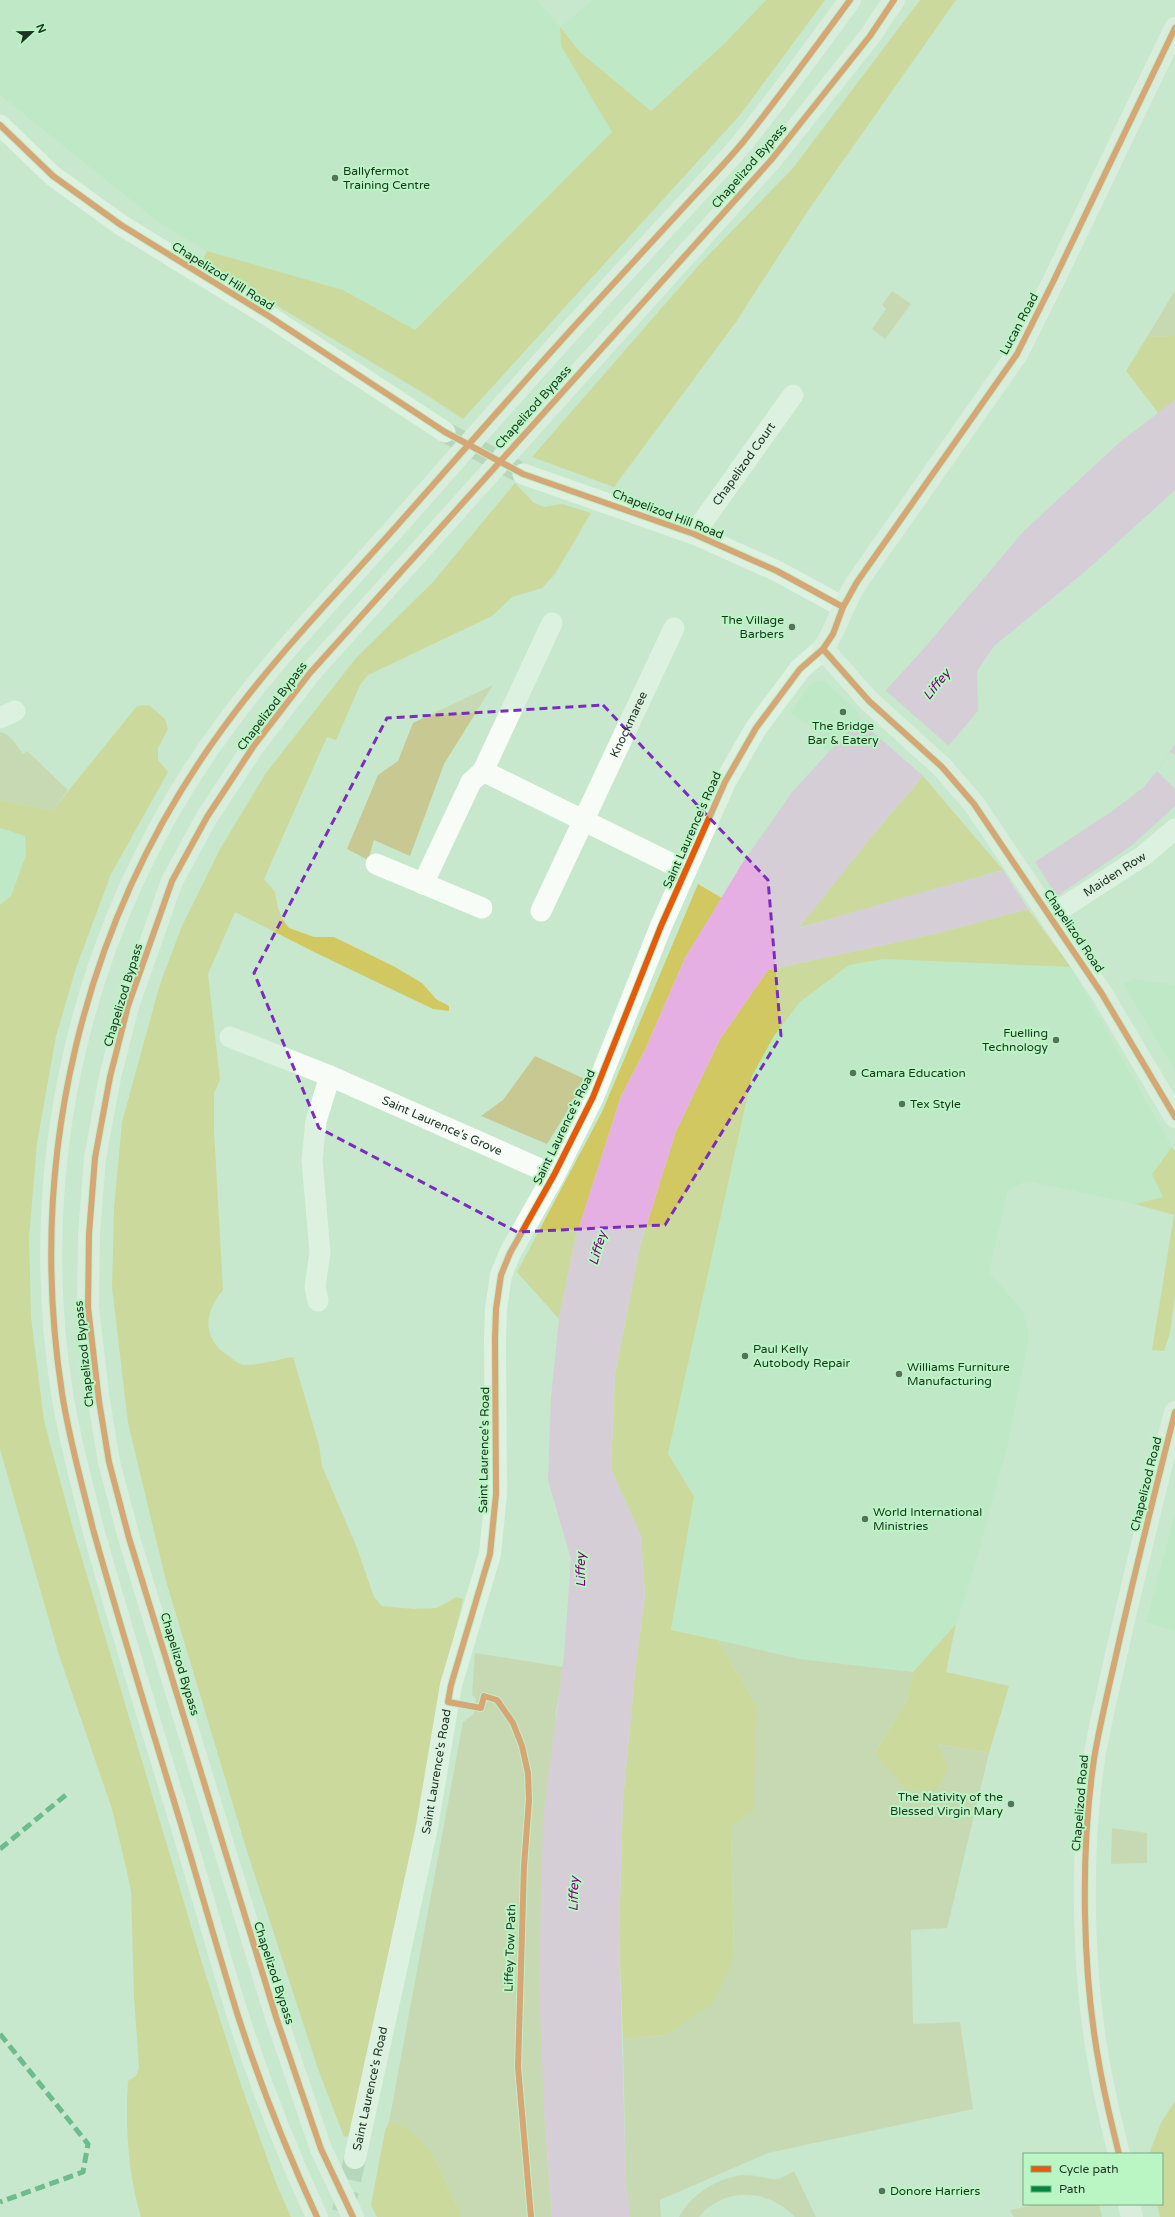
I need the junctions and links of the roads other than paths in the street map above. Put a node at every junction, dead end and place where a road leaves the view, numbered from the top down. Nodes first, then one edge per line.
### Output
1 (850, 0) edge
2 (894, 0) edge
3 (1175, 28) edge
4 (0, 125) edge
5 (793, 396) dead end
6 (445, 432) tunnel mouth
7 (523, 474) tunnel mouth
8 (694, 534) junction
9 (843, 607) junction
10 (552, 623) dead end
11 (674, 628) dead end
12 (823, 649) junction
13 (483, 771) junction
14 (584, 820) junction
15 (1175, 829) edge
16 (376, 864) dead end
17 (686, 871) junction
18 (423, 884) junction
19 (482, 908) dead end
20 (541, 911) dead end
21 (1047, 912) junction
22 (230, 1037) dead end
23 (330, 1076) junction
24 (1175, 1117) edge
25 (554, 1175) junction
26 (318, 1302) dead end
27 (1175, 1412) edge
28 (1119, 2153) edge
29 (355, 2158) tunnel mouth
30 (1129, 2205) edge
31 (317, 2217) edge
32 (353, 2217) edge
33 (1132, 2217) edge

1 - 31 main road, Chapelizod Bypass
2 - 32 main road, Chapelizod Bypass
3 - 9 main road, Lucan Road
4 - 6 street, Chapelizod Hill Road
5 - 8 street, Chapelizod Court
7 - 8 street, Chapelizod Hill Road
8 - 9 street, Chapelizod Hill Road
9 - 12 main road, Saint Laurence's Road
10 - 13 street
11 - 14 street, Knockmaree
12 - 17 street, Saint Laurence's Road
12 - 21 main road, Chapelizod Road
13 - 14 street
13 - 18 street
14 - 17 street
14 - 20 street, Knockmaree
15 - 21 street, Maiden Row
16 - 18 street
17 - 25 street, Saint Laurence's Road
18 - 19 street
21 - 24 main road, Chapelizod Road
22 - 23 street, Saint Laurence's Grove
23 - 25 street, Saint Laurence's Grove
23 - 26 street
25 - 29 street, Saint Laurence's Road
27 - 28 main road, Chapelizod Road
30 - 33 main road

